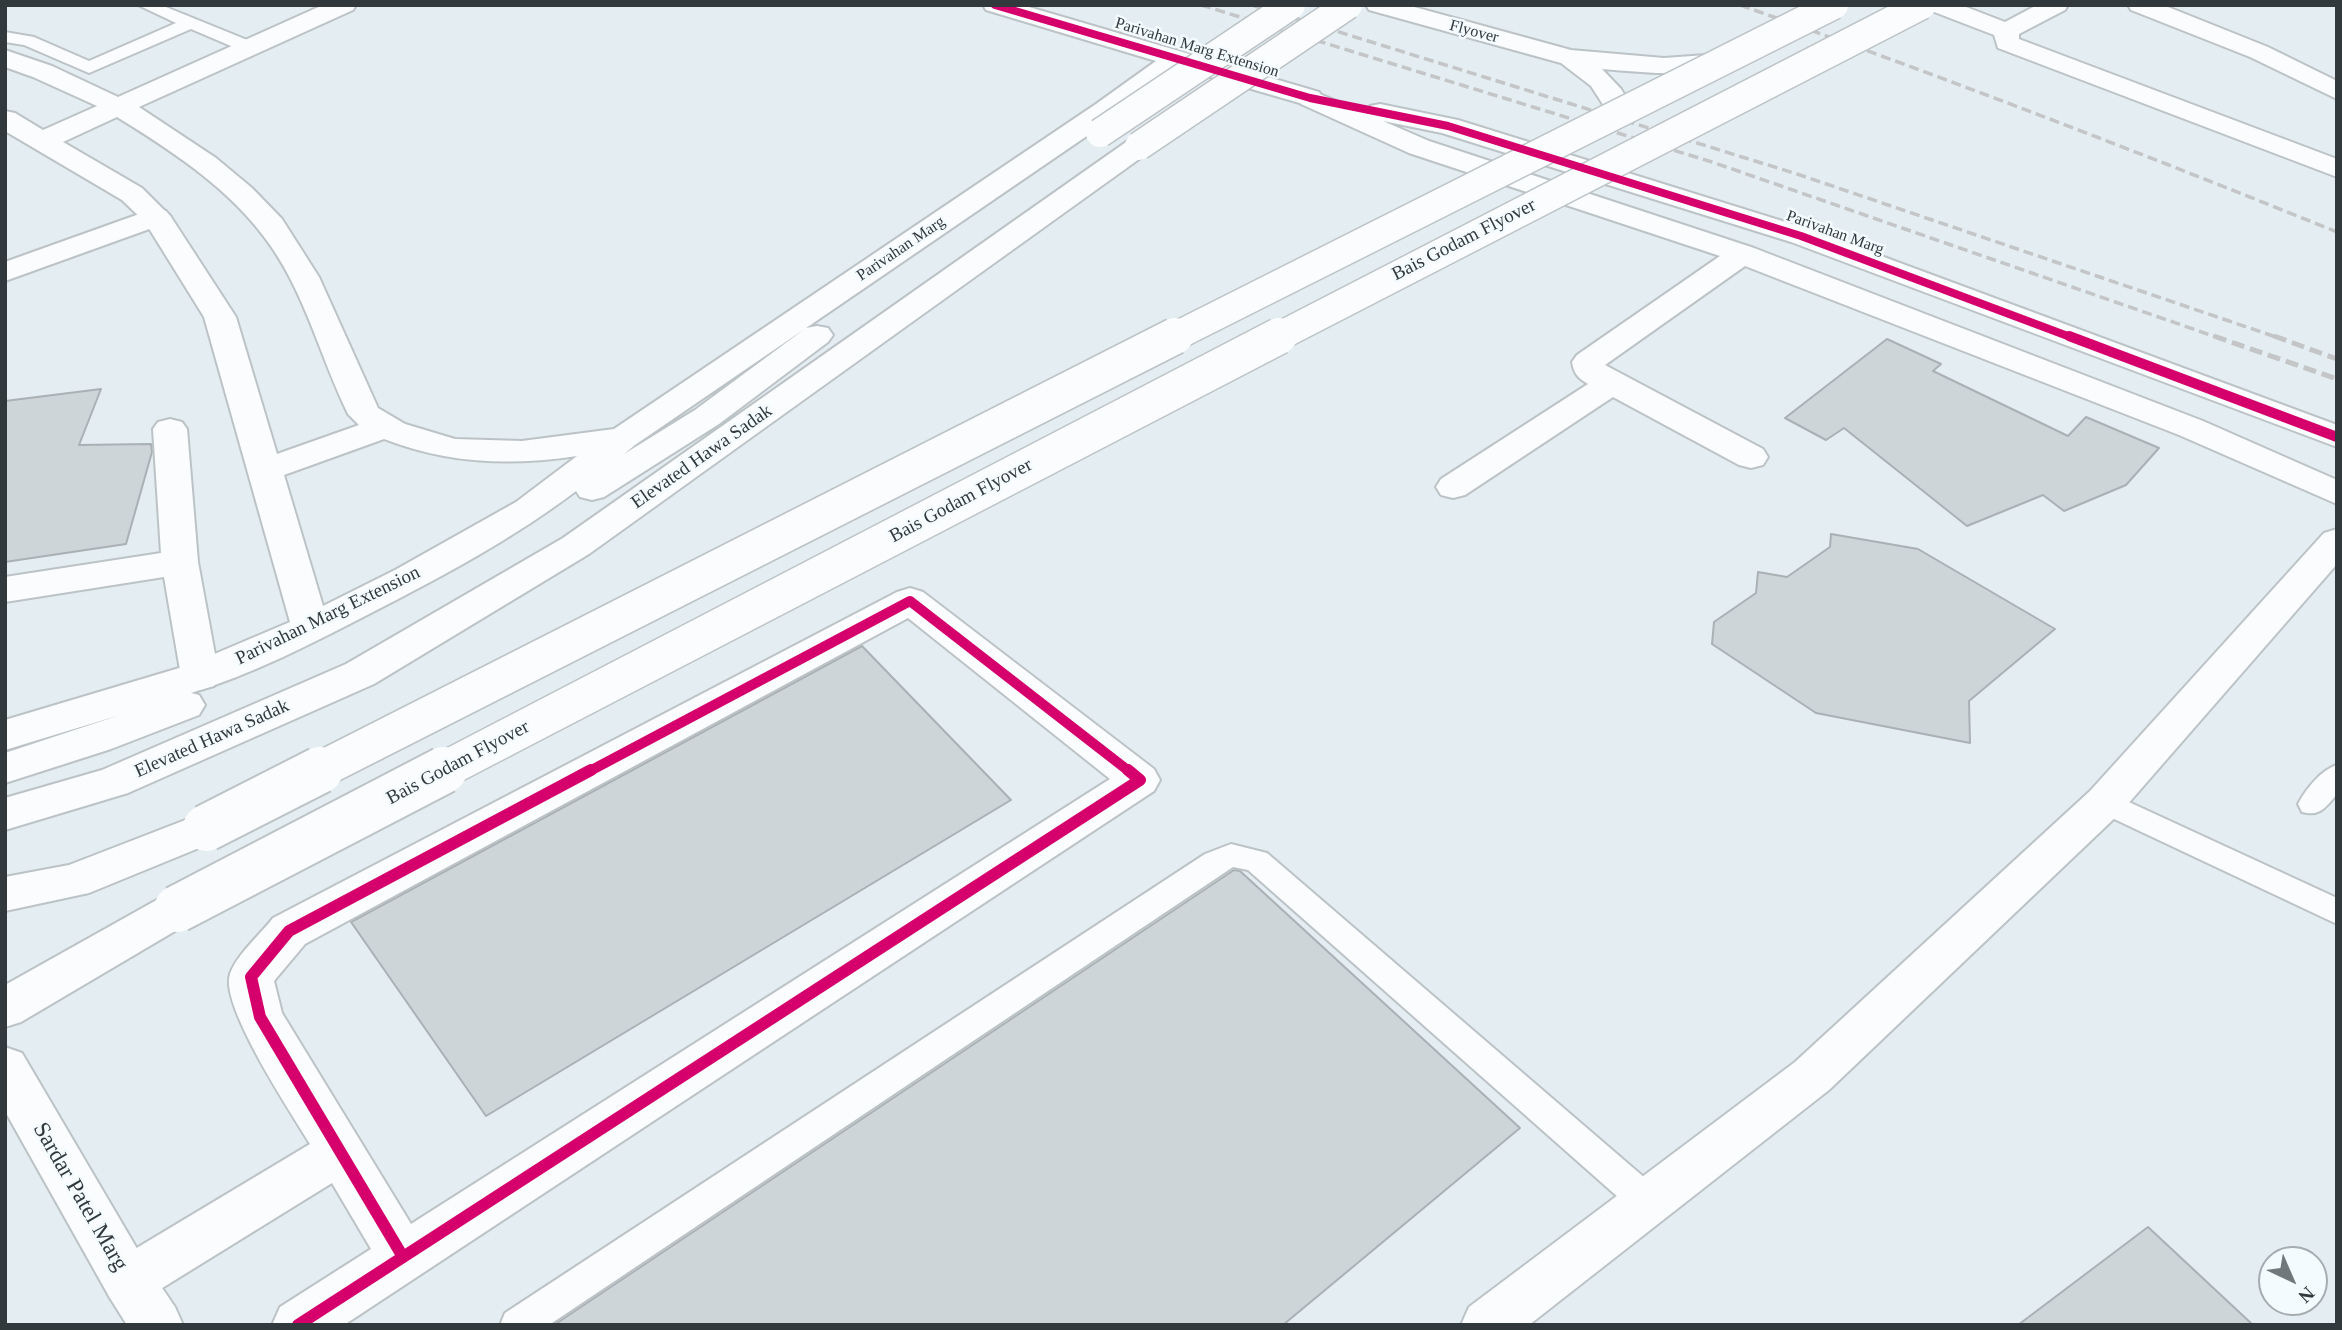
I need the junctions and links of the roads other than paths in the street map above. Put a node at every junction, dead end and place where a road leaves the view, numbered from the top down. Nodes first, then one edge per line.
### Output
1 (146, 5) edge
2 (344, 5) edge
3 (995, 5) edge
4 (1291, 5) edge
5 (1348, 5) edge
6 (1378, 5) edge
7 (1834, 5) edge
8 (1922, 5) edge
9 (1938, 5) edge
10 (2056, 5) edge
11 (2140, 5) edge
12 (191, 23) junction
13 (2006, 31) junction
14 (5, 37) edge
15 (251, 48) junction
16 (1177, 57) junction
17 (5, 58) edge
18 (1570, 58) junction
19 (1720, 62) junction
20 (2337, 91) edge
21 (1310, 98) junction
22 (118, 108) junction
23 (1621, 111) junction
24 (5, 119) edge
25 (42, 141) junction
26 (2337, 169) edge
27 (156, 217) junction
28 (1743, 254) junction
29 (5, 272) edge
30 (1611, 384) junction
31 (383, 428) junction
32 (170, 429) dead end
33 (2337, 437) edge
34 (622, 438) junction
35 (1751, 457) dead end
36 (265, 470) junction
37 (1453, 487) dead end
38 (2337, 492) edge
39 (2337, 541) edge
40 (180, 562) junction
41 (5, 590) edge
42 (311, 628) junction
43 (200, 677) junction
44 (5, 735) edge
45 (5, 768) edge
46 (2337, 775) edge
47 (2105, 802) junction
48 (2312, 804) dead end
49 (5, 814) edge
50 (5, 894) edge
51 (2337, 912) edge
52 (5, 1008) edge
53 (5, 1067) edge
54 (340, 1152) junction
55 (1648, 1202) junction
56 (403, 1257) junction
57 (128, 1281) junction
58 (157, 1325) edge
59 (298, 1325) edge
60 (518, 1325) edge
61 (1487, 1325) edge

1 - 12 lane
2 - 15 street
3 - 16 street, Parivahan Marg Extension
4 - 45 street, Elevated Hawa Sadak, bridge
5 - 49 street, Elevated Hawa Sadak, bridge
6 - 18 street, Flyover
7 - 19 street, bridge
8 - 52 street, Bais Godam Flyover, bridge
9 - 13 street
10 - 13 street
11 - 20 street
12 - 14 lane
12 - 15 lane
13 - 26 street
15 - 22 street
16 - 21 street, Parivahan Marg Extension
16 - 34 street, Parivahan Marg
17 - 22 street
18 - 19 street, Flyover
18 - 23 street, Flyover
19 - 23 street, bridge
21 - 28 street
21 - 33 street, Parivahan Marg
22 - 25 street
22 - 31 street
23 - 50 street, bridge
24 - 25 street
25 - 27 street
27 - 29 street
27 - 36 street
28 - 30 street
28 - 38 street
30 - 35 street
30 - 37 street
31 - 34 street
31 - 36 street
32 - 40 street
34 - 42 street, Parivahan Marg Extension
36 - 42 street
39 - 47 street
40 - 41 street
40 - 43 street
42 - 43 street, Parivahan Marg Extension
43 - 44 street, Parivahan Marg Extension
46 - 48 lane
47 - 51 lane
47 - 55 street
53 - 57 street, Sardar Patel Marg
54 - 56 street
54 - 56 street
54 - 57 street
55 - 60 lane
55 - 61 street
56 - 59 street
57 - 58 street, Sardar Patel Marg

